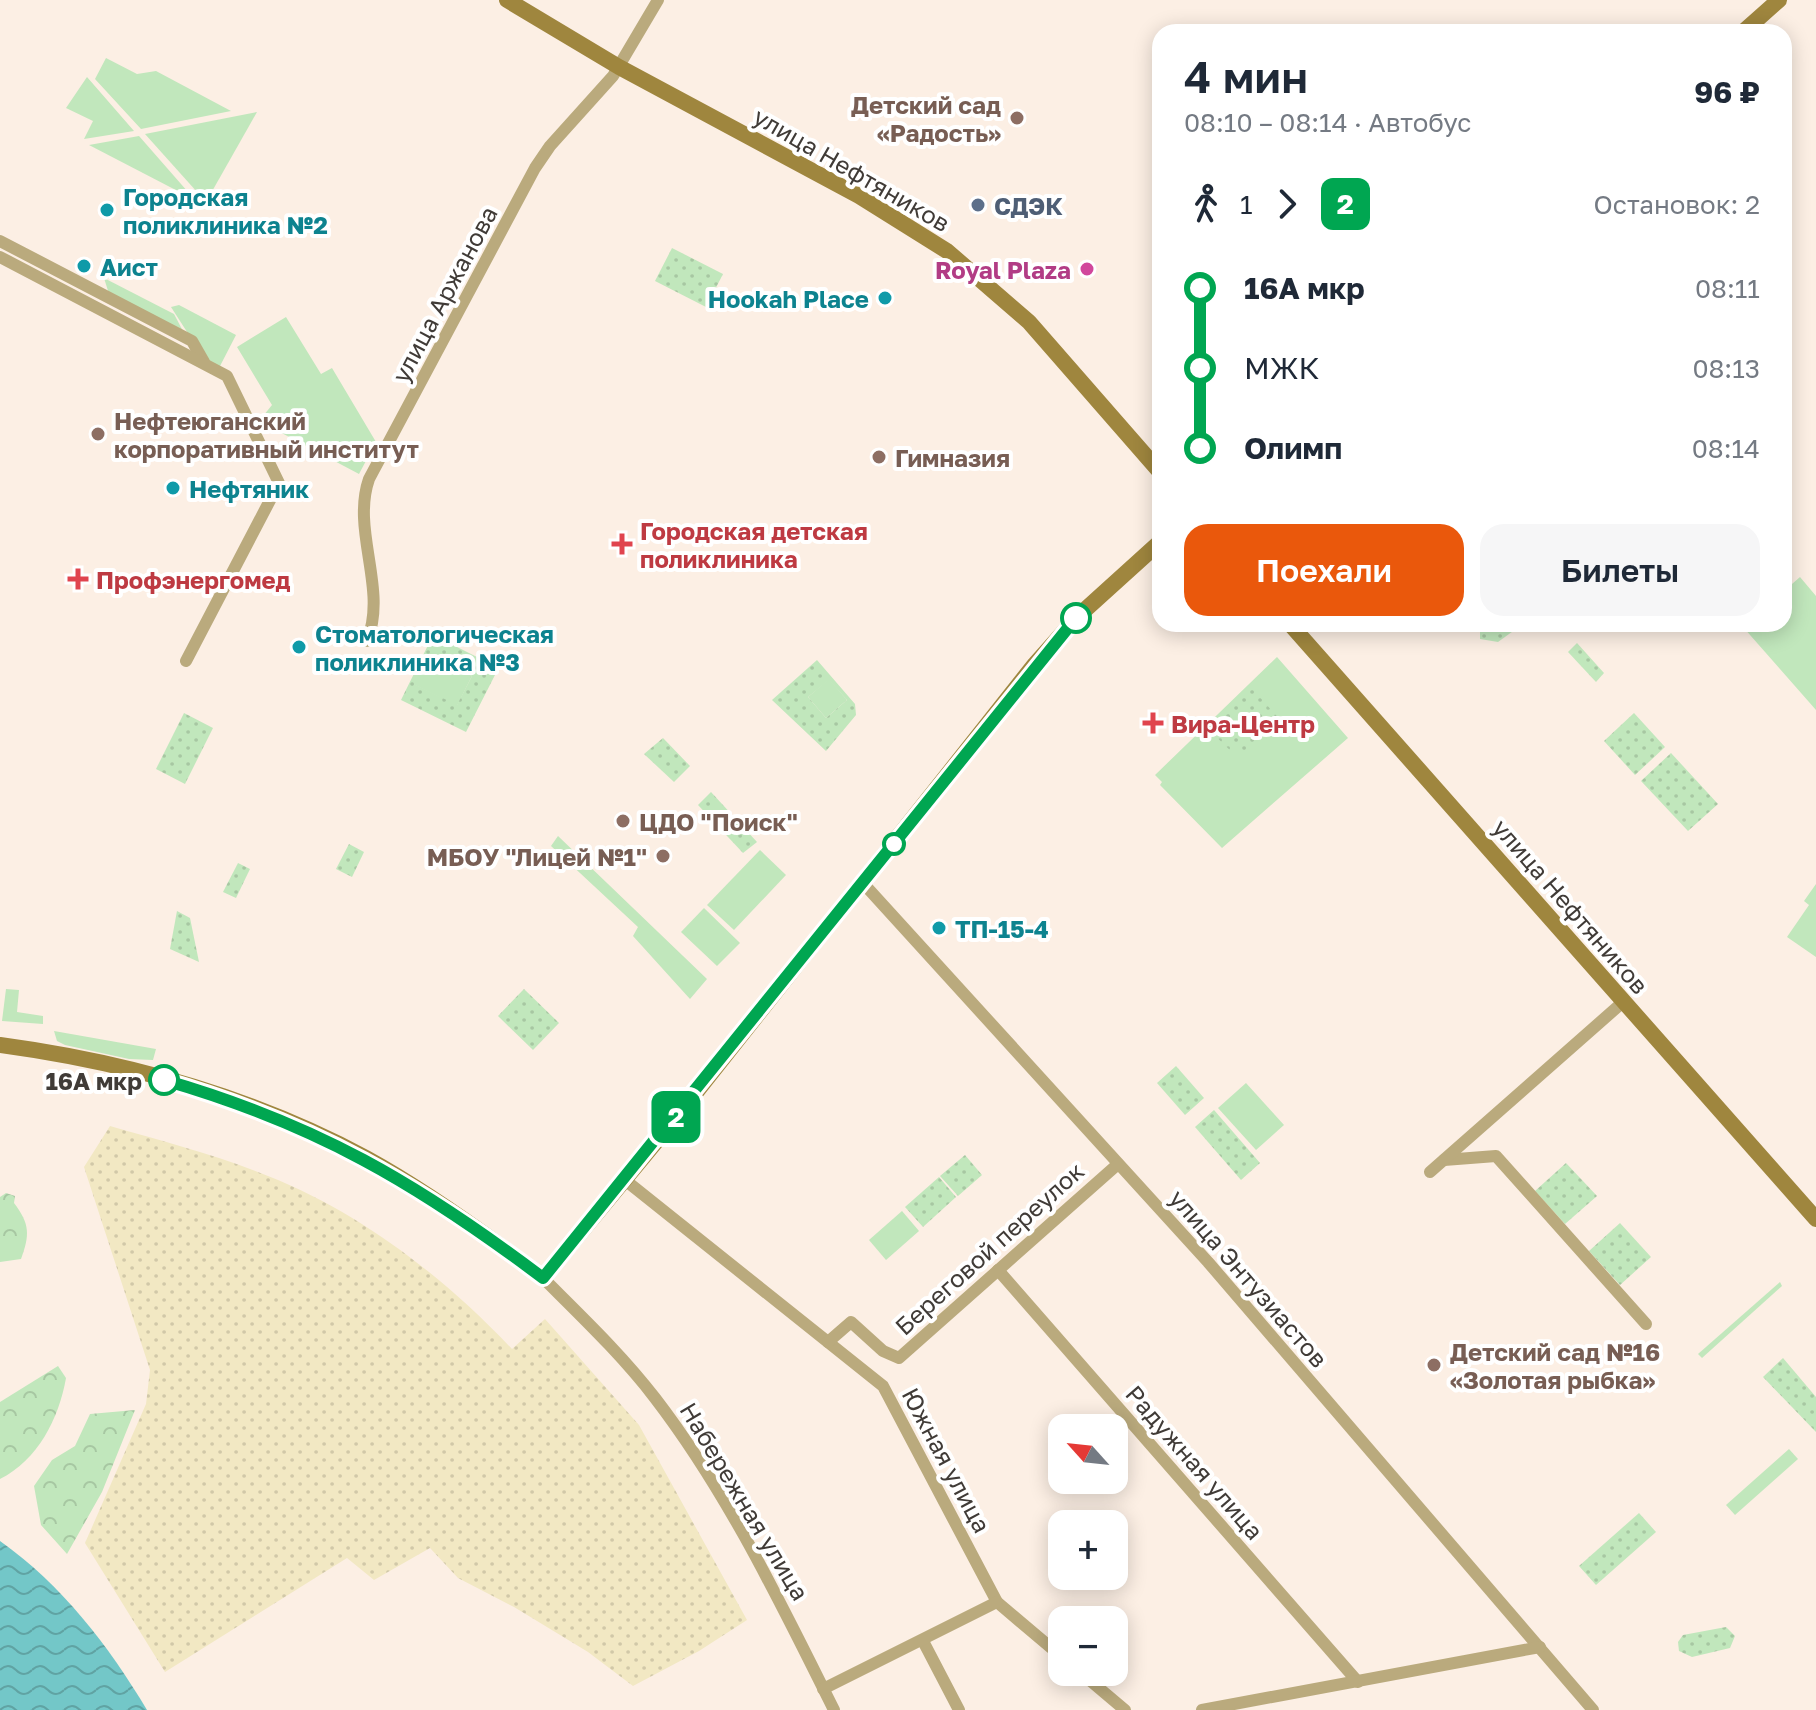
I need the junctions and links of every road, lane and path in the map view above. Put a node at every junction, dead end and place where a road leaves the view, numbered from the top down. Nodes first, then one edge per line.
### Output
1 (507, 0) edge
2 (658, 0) edge
3 (1779, 0) edge
4 (1752, 24) edge
5 (619, 67) junction
6 (0, 241) edge
7 (0, 257) edge
8 (204, 364) junction
9 (1152, 463) edge
10 (1152, 549) edge
11 (1297, 632) edge
12 (367, 641) dead end
13 (186, 661) dead end
14 (863, 883) junction
15 (1623, 1002) junction
16 (0, 1045) edge
17 (1444, 1160) junction
18 (1118, 1164) junction
19 (1430, 1172) dead end
20 (625, 1180) junction
21 (1816, 1219) edge
22 (998, 1270) junction
23 (543, 1278) junction
24 (1646, 1324) dead end
25 (828, 1342) junction
26 (997, 1602) junction
27 (923, 1641) junction
28 (1048, 1645) edge
29 (1540, 1647) junction
30 (1358, 1682) junction
31 (1097, 1686) edge
32 (823, 1689) junction
33 (834, 1710) edge
34 (959, 1710) edge
35 (1125, 1710) edge
36 (1202, 1710) edge
37 (1593, 1710) edge

1 - 5 main road, улица Нефтяников
2 - 5 street, улица Аржанова
3 - 4 main road
5 - 9 main road, улица Нефтяников
5 - 12 street, улица Аржанова
6 - 8 street
7 - 8 street
8 - 13 street
10 - 14 main road
11 - 15 main road, улица Нефтяников
14 - 18 street, улица Энтузиастов
14 - 20 main road
15 - 17 street
15 - 21 main road, улица Нефтяников
16 - 23 main road, Набережная улица
17 - 19 street
17 - 24 street
18 - 22 street, Береговой переулок
18 - 29 street, улица Энтузиастов
20 - 23 main road
20 - 25 street, Южная улица
22 - 25 street, Береговой переулок
22 - 30 street, Радужная улица
23 - 32 street, Набережная улица
25 - 26 street, Южная улица
26 - 27 street
26 - 28 street, Южная улица
27 - 32 street
27 - 34 street
29 - 30 street
29 - 37 street, улица Энтузиастов
30 - 36 street
31 - 35 street
32 - 33 street, Набережная улица

